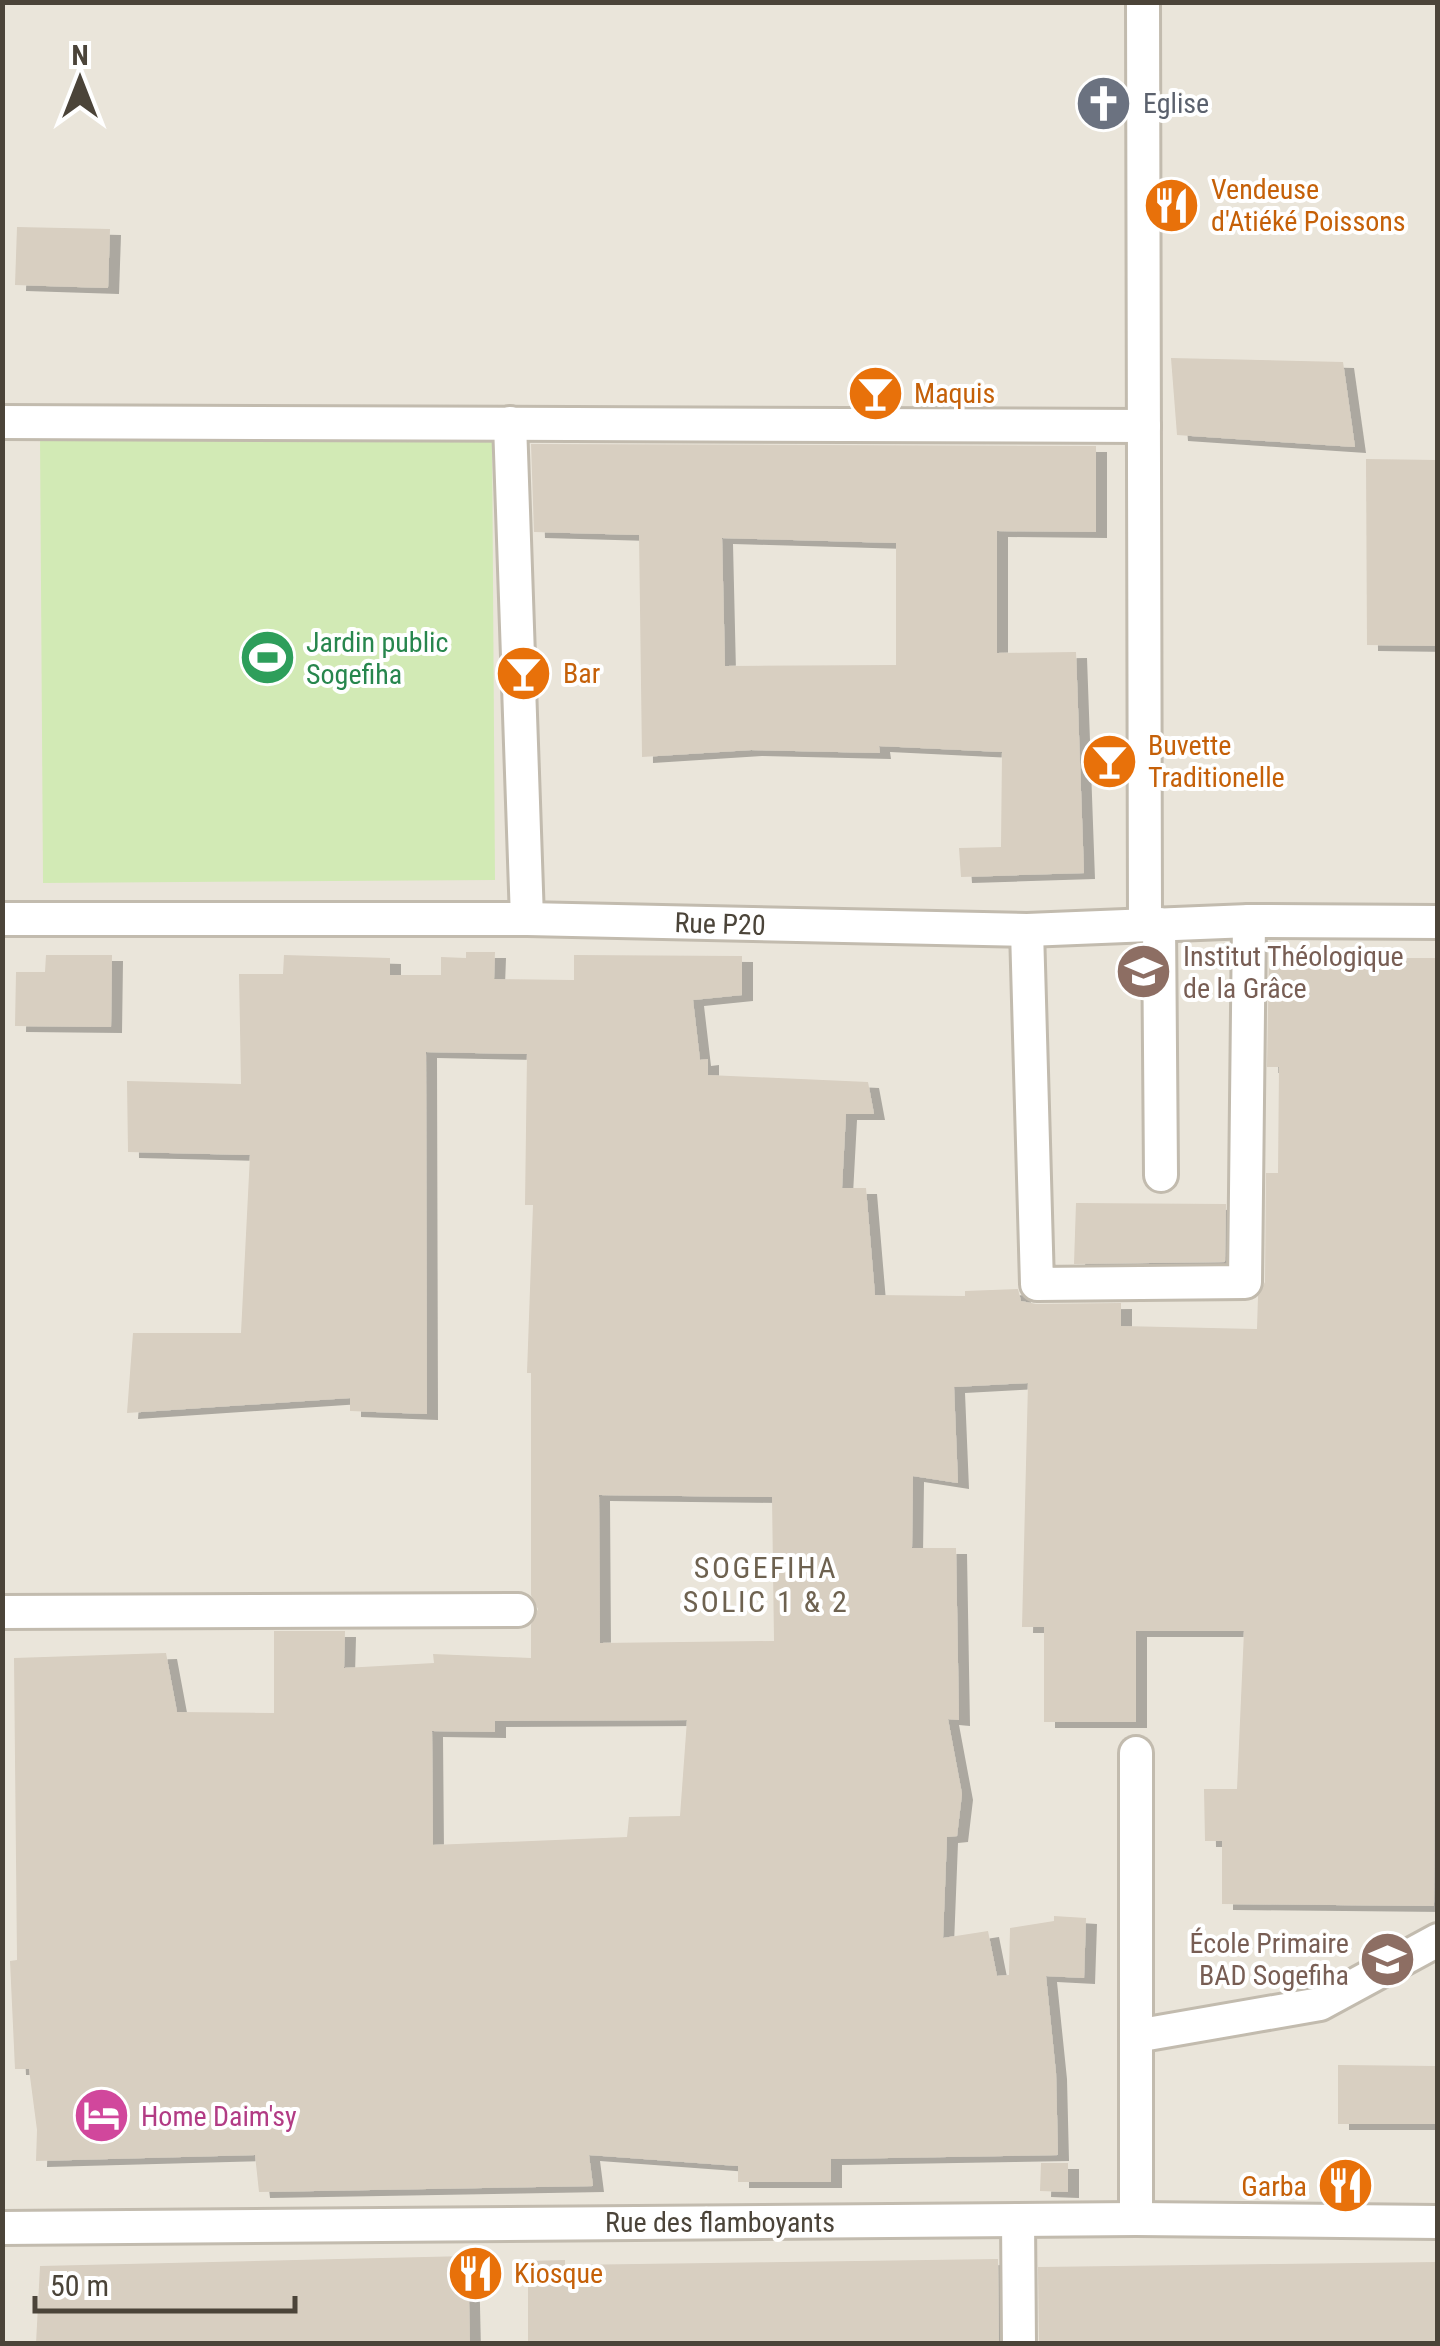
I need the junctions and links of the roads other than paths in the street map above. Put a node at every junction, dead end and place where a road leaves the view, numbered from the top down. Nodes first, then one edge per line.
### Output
1 (1144, 2) edge
2 (2, 422) edge
3 (510, 424) junction
4 (1144, 426) junction
5 (2, 919) edge
6 (527, 919) junction
7 (1249, 921) junction
8 (1438, 922) edge
9 (1152, 924) junction
10 (1027, 930) junction
11 (1161, 1175) dead end
12 (518, 1610) dead end
13 (2, 1612) edge
14 (1136, 1753) dead end
15 (1438, 1940) edge
16 (1136, 2036) junction
17 (1136, 2219) junction
18 (1018, 2220) junction
19 (1438, 2222) edge
20 (2, 2228) edge
21 (1019, 2344) edge

1 - 4 street
2 - 3 street
3 - 4 street
3 - 6 street
4 - 9 street
5 - 6 street, Rue P20
6 - 10 street, Rue P20
7 - 8 street, Rue P20
7 - 9 street, Rue P20
7 - 10 street
9 - 10 street, Rue P20
9 - 11 street
12 - 13 street
14 - 16 street
15 - 16 street
16 - 17 street
17 - 18 street, Rue des flamboyants
17 - 19 street, Rue des flamboyants
18 - 20 street, Rue des flamboyants
18 - 21 street

